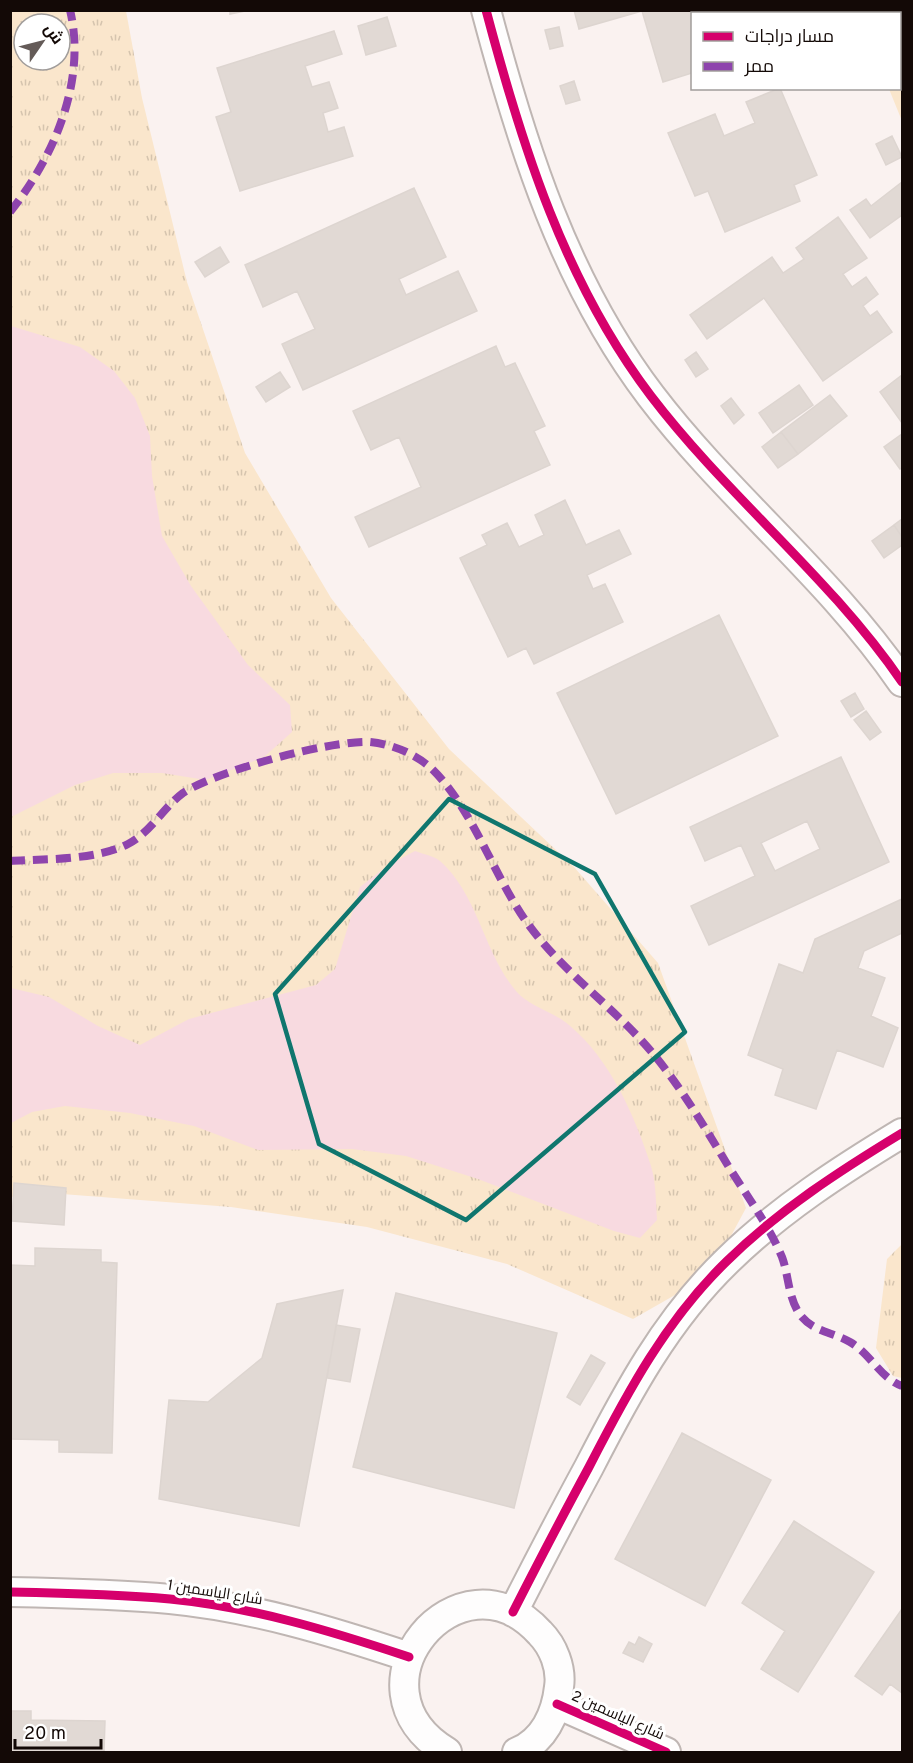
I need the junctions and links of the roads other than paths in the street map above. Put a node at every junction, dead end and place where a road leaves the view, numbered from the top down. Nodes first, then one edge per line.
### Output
1 (486, 10) edge
2 (903, 682) edge
3 (903, 1133) edge
4 (10, 1592) edge
5 (513, 1612) junction
6 (408, 1657) junction
7 (557, 1704) junction
8 (446, 1752) edge
9 (517, 1752) edge
10 (666, 1752) edge

1 - 2 street
3 - 5 street
4 - 6 street, شارع الياسمين 1
5 - 6 street
5 - 7 street
6 - 8 street
7 - 9 street
7 - 10 street, شارع الياسمين 2

